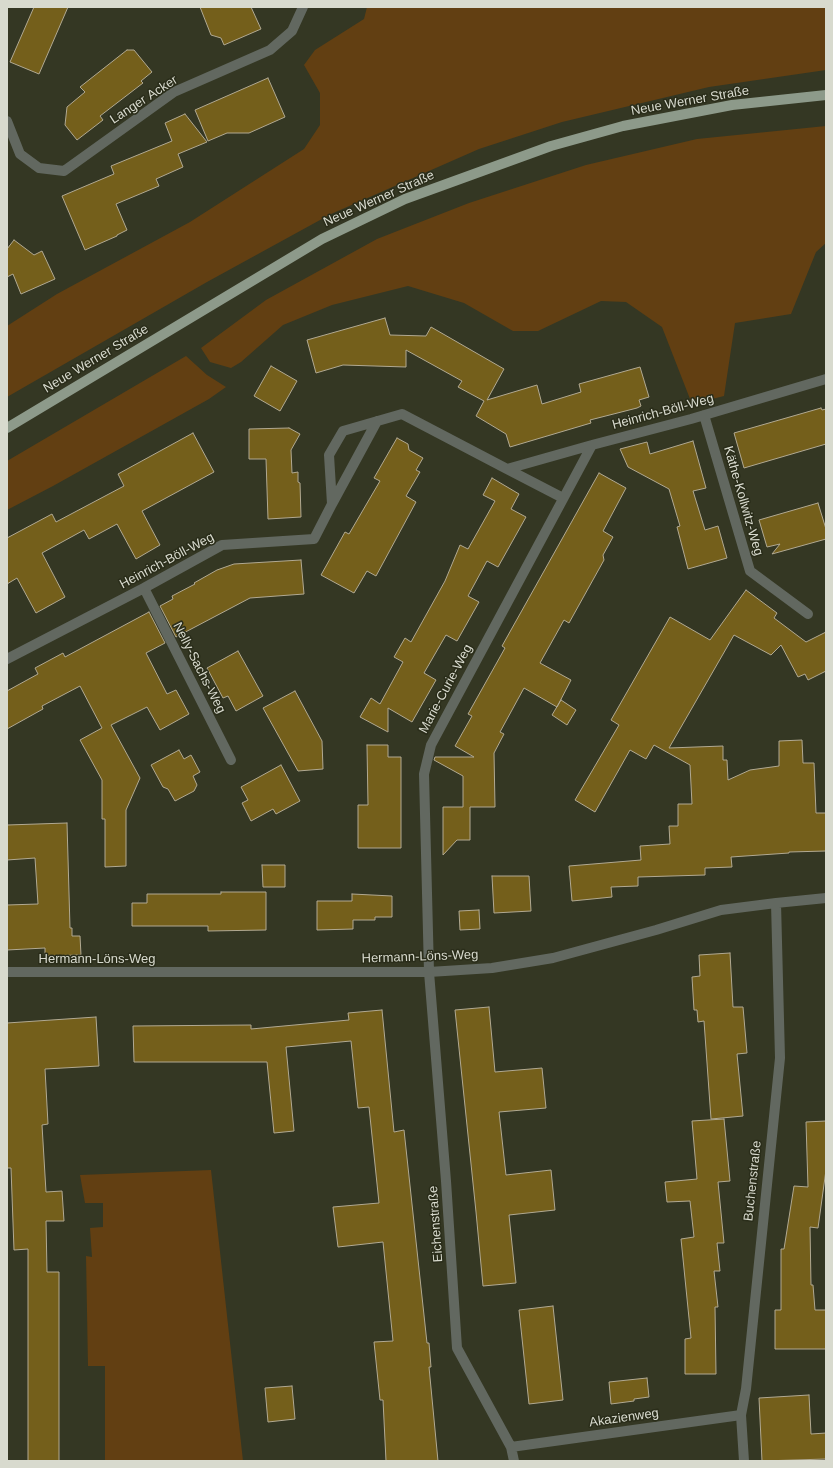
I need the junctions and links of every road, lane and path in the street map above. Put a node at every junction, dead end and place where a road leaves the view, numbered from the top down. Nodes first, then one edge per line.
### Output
1 (303, 7) edge
2 (826, 94) edge
3 (7, 121) edge
4 (826, 379) edge
5 (704, 415) junction
6 (377, 421) junction
7 (7, 428) edge
8 (592, 445) junction
9 (507, 469) junction
10 (563, 498) junction
11 (332, 504) junction
12 (144, 588) junction
13 (808, 614) dead end
14 (7, 659) edge
15 (231, 760) dead end
16 (826, 898) edge
17 (776, 902) junction
18 (7, 972) edge
19 (429, 972) junction
20 (741, 1415) junction
21 (511, 1447) junction
22 (514, 1461) edge
23 (744, 1461) edge

1 - 3 street, Langer Acker
2 - 7 main road, Neue Werner Straße
4 - 5 street, Heinrich-Böll-Weg
5 - 8 street, Heinrich-Böll-Weg
5 - 13 street, Käthe-Kollwitz-Weg
6 - 9 street
6 - 11 street, Heinrich-Böll-Weg
6 - 11 street
8 - 9 street, Heinrich-Böll-Weg
8 - 10 street, Marie-Curie-Weg
9 - 10 street
10 - 19 street, Marie-Curie-Weg
11 - 12 street, Heinrich-Böll-Weg
12 - 14 street, Heinrich-Böll-Weg
12 - 15 street, Nelly-Sachs-Weg
16 - 17 street, Hermann-Löns-Weg
17 - 19 street, Hermann-Löns-Weg
17 - 20 street, Buchenstraße
18 - 19 street, Hermann-Löns-Weg
19 - 21 street, Eichenstraße
20 - 21 street, Akazienweg
20 - 23 street, Buchenstraße
21 - 22 street, Eichenstraße

